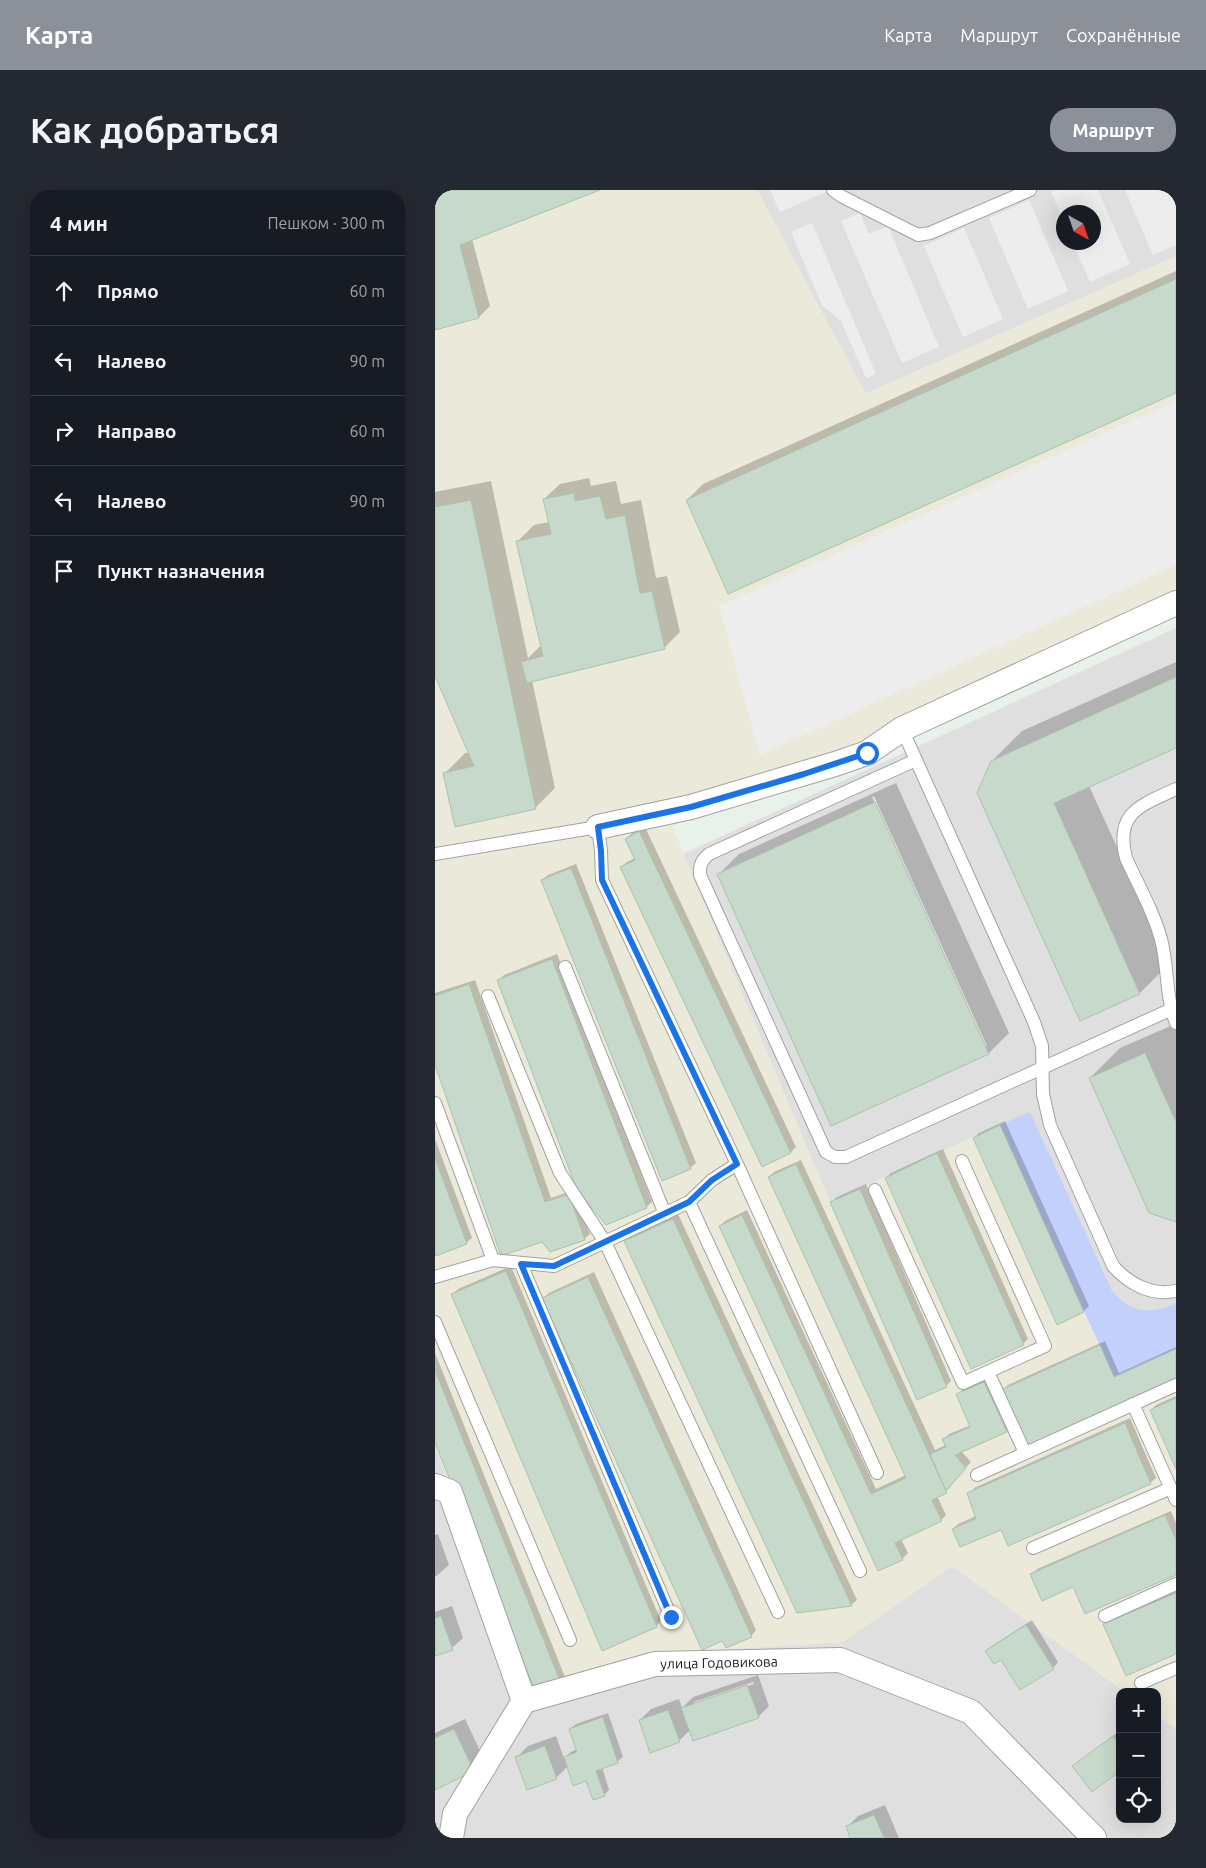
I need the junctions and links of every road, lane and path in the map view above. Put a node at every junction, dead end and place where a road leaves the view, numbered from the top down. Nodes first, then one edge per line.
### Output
1 (833, 190) edge
2 (1030, 190) edge
3 (1176, 603) edge
4 (902, 729) junction
5 (916, 760) junction
6 (1176, 789) edge
7 (598, 827) junction
8 (435, 854) edge
9 (565, 967) dead end
10 (488, 996) dead end
11 (1171, 1010) junction
12 (1176, 1023) edge
13 (1043, 1068) junction
14 (435, 1103) edge
15 (962, 1161) dead end
16 (737, 1164) junction
17 (875, 1190) dead end
18 (689, 1202) junction
19 (665, 1214) junction
20 (605, 1242) junction
21 (493, 1260) junction
22 (521, 1264) junction
23 (435, 1277) edge
24 (1176, 1291) edge
25 (435, 1322) edge
26 (989, 1372) junction
27 (1176, 1385) edge
28 (1133, 1404) junction
29 (1025, 1453) junction
30 (877, 1473) dead end
31 (977, 1475) dead end
32 (435, 1486) edge
33 (1173, 1494) edge
34 (1033, 1548) dead end
35 (860, 1571) dead end
36 (1176, 1584) edge
37 (778, 1612) dead end
38 (1105, 1616) dead end
39 (671, 1617) dead end
40 (570, 1640) dead end
41 (1176, 1668) edge
42 (1141, 1683) dead end
43 (524, 1702) junction
44 (451, 1838) edge
45 (1094, 1838) edge

1 - 2 lane
3 - 4 street
4 - 5 lane
4 - 7 street
5 - 13 lane
5 - 13 lane
6 - 11 lane
7 - 8 lane
7 - 16 lane
9 - 19 lane
10 - 20 lane
11 - 12 lane
11 - 13 lane
13 - 24 lane
14 - 21 lane
15 - 26 lane
16 - 18 lane
16 - 30 lane
17 - 26 lane
18 - 19 lane
18 - 35 lane
19 - 20 lane
20 - 22 lane
20 - 37 lane
21 - 22 lane
21 - 23 lane
22 - 39 lane
25 - 40 lane
26 - 29 lane
27 - 28 lane
28 - 29 lane
28 - 33 lane
29 - 31 lane
32 - 43 street
33 - 34 lane
36 - 38 lane
41 - 42 lane
43 - 44 street
43 - 45 street, улица Годовикова

